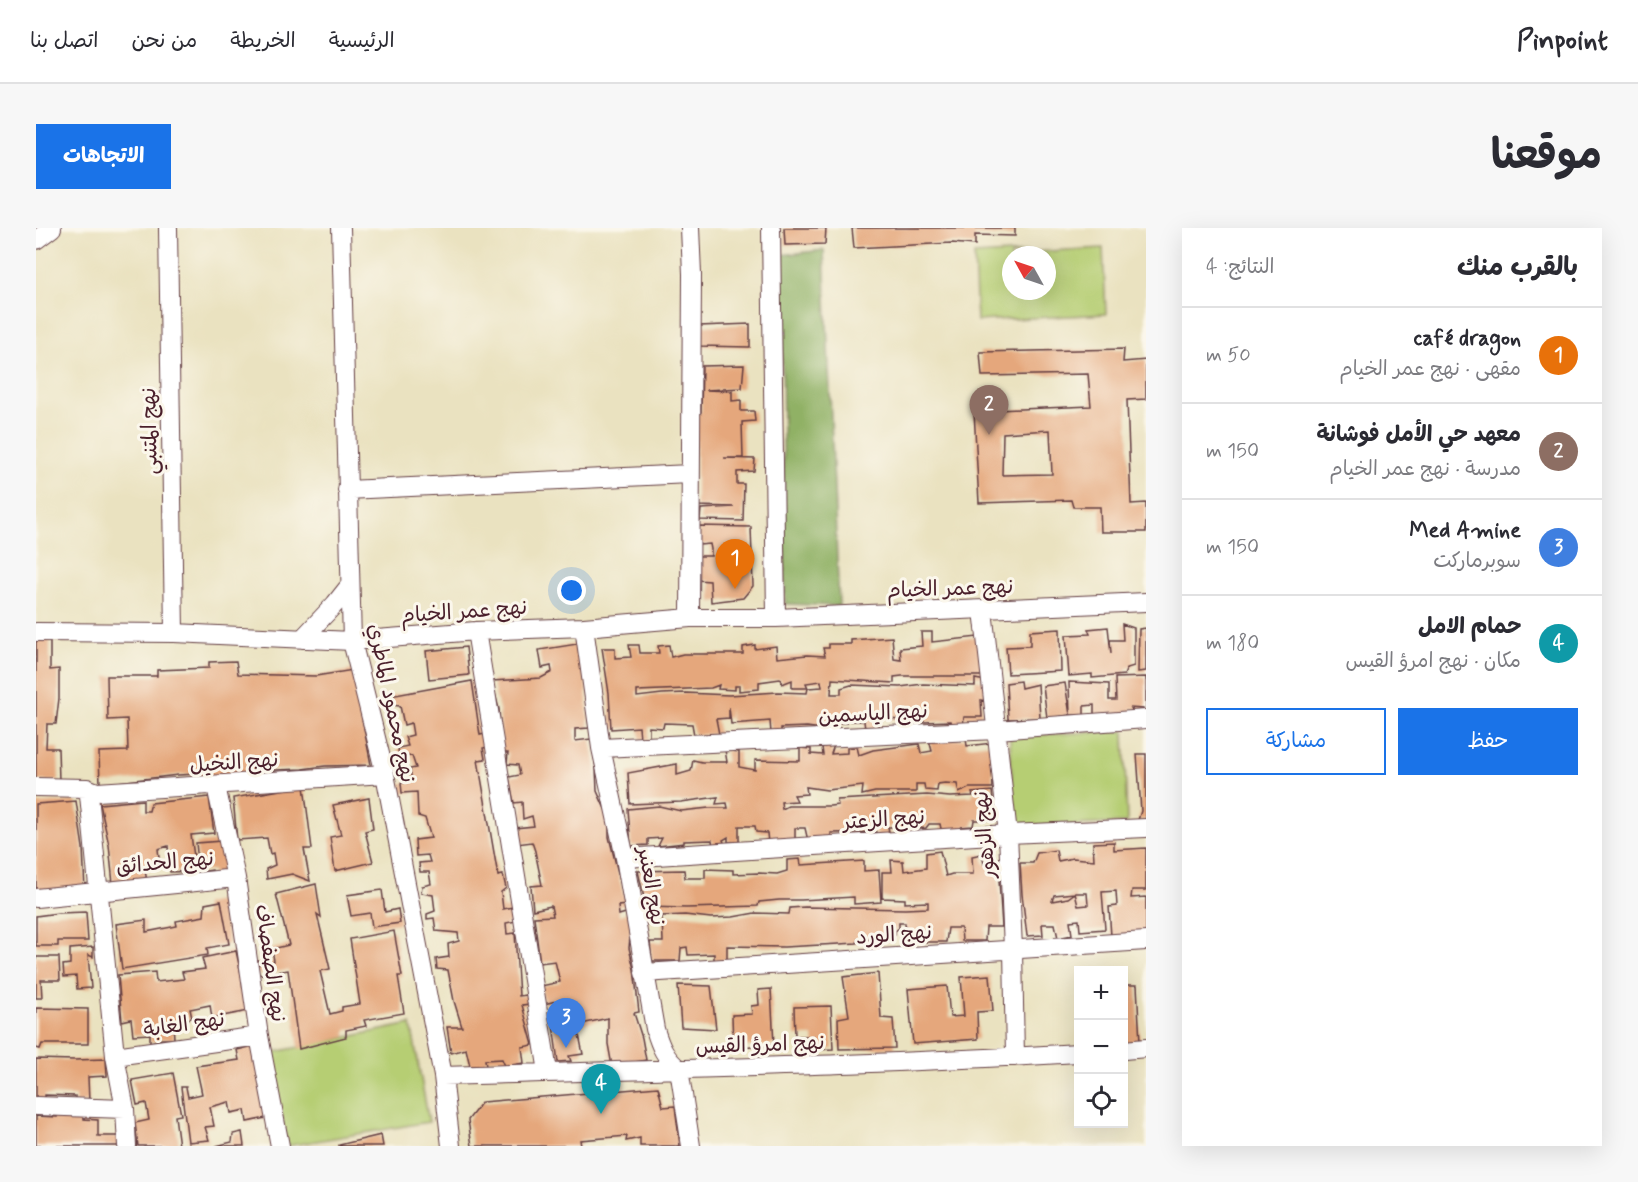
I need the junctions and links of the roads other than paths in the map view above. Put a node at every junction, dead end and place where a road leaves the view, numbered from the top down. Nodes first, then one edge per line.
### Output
1 (52, 228) edge
2 (168, 228) edge
3 (341, 228) edge
4 (690, 228) edge
5 (771, 228) edge
6 (36, 240) edge
7 (690, 474) junction
8 (347, 490) junction
9 (350, 585) junction
10 (1146, 602) edge
11 (983, 610) junction
12 (690, 618) junction
13 (776, 618) junction
14 (584, 627) junction
15 (476, 631) junction
16 (36, 632) edge
17 (174, 633) junction
18 (302, 639) junction
19 (351, 641) junction
20 (1146, 719) edge
21 (996, 730) junction
22 (601, 748) junction
23 (385, 774) junction
24 (216, 786) junction
25 (36, 787) edge
26 (87, 788) junction
27 (1146, 828) edge
28 (1008, 834) junction
29 (625, 858) junction
30 (237, 878) junction
31 (98, 891) junction
32 (36, 898) edge
33 (1146, 940) edge
34 (1013, 949) junction
35 (644, 973) junction
36 (259, 1036) junction
37 (1146, 1048) edge
38 (1128, 1050) edge
39 (1074, 1053) edge
40 (115, 1056) junction
41 (1015, 1057) junction
42 (679, 1070) junction
43 (548, 1072) junction
44 (443, 1076) junction
45 (36, 1106) edge
46 (125, 1109) junction
47 (127, 1146) edge
48 (280, 1146) edge
49 (451, 1146) edge
50 (691, 1146) edge

1 - 6 street
2 - 17 street, نهج المتنبي
3 - 8 street, نهج محمود الماطري
4 - 7 street
5 - 13 street
7 - 8 street
7 - 12 street
8 - 9 street, نهج محمود الماطري
9 - 18 street
9 - 19 street, نهج محمود الماطري
10 - 11 street, نهج عمر الخيام
11 - 13 street, نهج عمر الخيام
11 - 21 street, نهج الزهور
12 - 13 street, نهج عمر الخيام
12 - 14 street, نهج عمر الخيام
14 - 15 street, نهج عمر الخيام
14 - 22 street, نهج العنبر
15 - 19 street, نهج عمر الخيام
15 - 43 street
16 - 17 street, نهج عمر الخيام
17 - 18 street, نهج عمر الخيام
18 - 19 street, نهج عمر الخيام
19 - 23 street, نهج محمود الماطري
20 - 21 street, نهج الياسمين
21 - 22 street, نهج الياسمين
21 - 28 street, نهج الزهور
22 - 29 street, نهج العنبر
23 - 24 street, نهج النخيل
23 - 44 street, نهج محمود الماطري
24 - 26 street, نهج النخيل
24 - 30 street, نهج الصفصاف
25 - 26 street, نهج النخيل
26 - 31 street
27 - 28 street, نهج الزعتر
28 - 29 street, نهج الزعتر
28 - 34 street, نهج الزهور
29 - 35 street, نهج العنبر
30 - 31 street, نهج الحدائق
30 - 36 street, نهج الصفصاف
31 - 32 street, نهج الحدائق
31 - 40 street
33 - 34 street, نهج الورد
34 - 35 street, نهج الورد
34 - 41 street, نهج الزهور
35 - 42 street, نهج العنبر
36 - 40 street, نهج الغابة
36 - 48 street, نهج الصفصاف
37 - 38 street
39 - 41 street, نهج امرؤ القيس
40 - 46 street
41 - 42 street, نهج امرؤ القيس
42 - 43 street, نهج امرؤ القيس
42 - 50 street
43 - 44 street, نهج امرؤ القيس
44 - 49 street, نهج محمود الماطري
45 - 46 street
46 - 47 street

